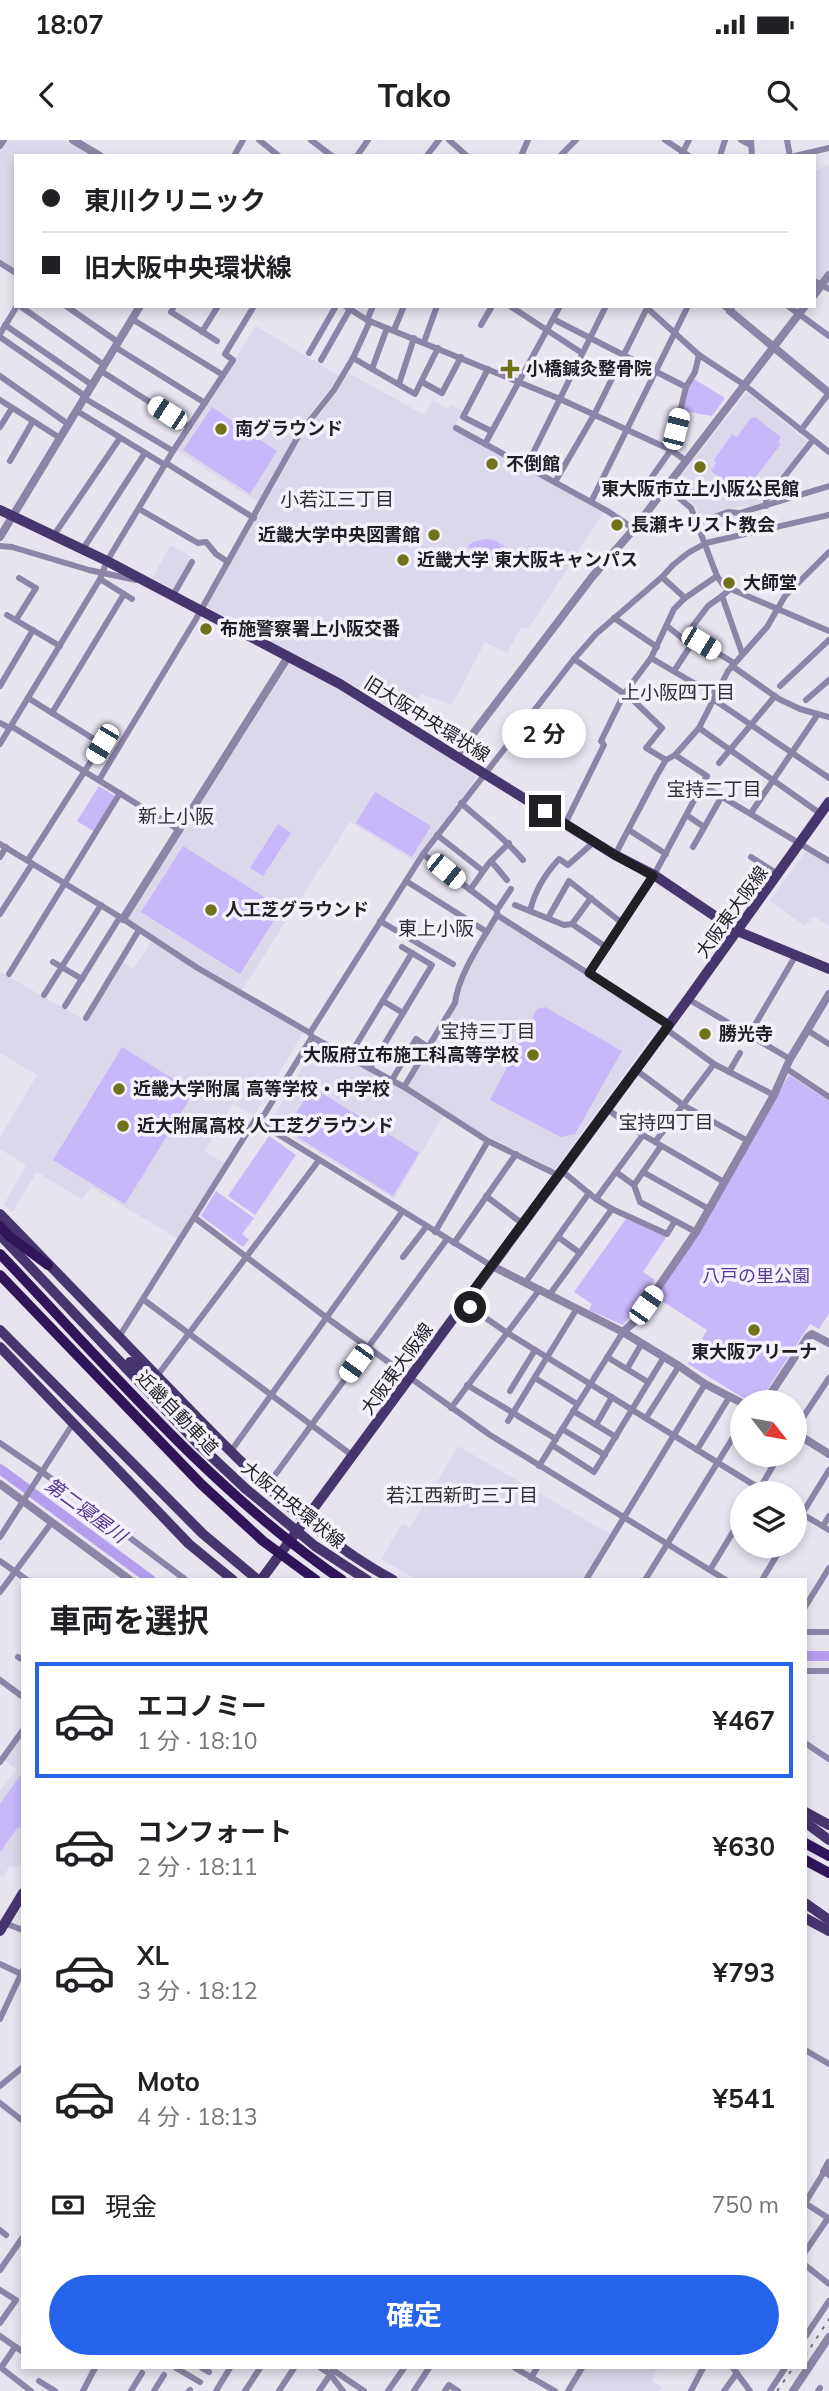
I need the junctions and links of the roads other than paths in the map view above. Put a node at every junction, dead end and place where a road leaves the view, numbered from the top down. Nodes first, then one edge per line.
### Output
1 (4, 140) edge
2 (73, 140) edge
3 (259, 140) edge
4 (311, 140) edge
5 (439, 140) edge
6 (450, 140) edge
7 (576, 140) edge
8 (665, 140) edge
9 (741, 140) edge
10 (751, 143) edge
11 (0, 146) edge
12 (829, 148) edge
13 (97, 154) edge
14 (276, 154) edge
15 (329, 154) edge
16 (428, 154) edge
17 (464, 154) edge
18 (562, 154) edge
19 (683, 154) edge
20 (801, 154) edge
21 (829, 275) edge
22 (822, 284) edge
23 (18, 308) edge
24 (22, 308) edge
25 (69, 308) edge
26 (139, 308) edge
27 (173, 308) edge
28 (217, 308) edge
29 (253, 308) edge
30 (335, 308) edge
31 (348, 308) edge
32 (350, 308) edge
33 (372, 308) edge
34 (403, 308) edge
35 (436, 308) edge
36 (491, 308) edge
37 (559, 308) edge
38 (605, 308) edge
39 (646, 308) edge
40 (648, 308) edge
41 (687, 308) edge
42 (729, 308) edge
43 (520, 309) edge
44 (802, 310) edge
45 (132, 319) junction
46 (553, 319) junction
47 (369, 321) junction
48 (5, 325) junction
49 (481, 325) dead end
50 (390, 329) junction
51 (545, 331) junction
52 (202, 332) junction
53 (674, 333) junction
54 (0, 334) edge
55 (829, 336) edge
56 (414, 338) junction
57 (590, 338) junction
58 (217, 341) dead end
59 (315, 342) junction
60 (424, 342) junction
61 (117, 344) junction
62 (438, 348) junction
63 (772, 348) junction
64 (327, 350) junction
65 (309, 353) dead end
66 (582, 353) junction
67 (623, 355) junction
68 (699, 355) junction
69 (461, 357) junction
70 (353, 358) junction
71 (321, 360) dead end
72 (102, 368) junction
73 (372, 369) junction
74 (488, 369) junction
75 (656, 372) junction
76 (223, 375) junction
77 (0, 376) edge
78 (422, 382) junction
79 (518, 382) junction
80 (399, 384) junction
81 (743, 384) junction
82 (92, 385) junction
83 (686, 387) junction
84 (829, 393) edge
85 (85, 397) junction
86 (560, 399) junction
87 (0, 400) edge
88 (205, 403) junction
89 (12, 408) junction
90 (77, 411) junction
91 (594, 415) junction
92 (33, 421) junction
93 (68, 424) junction
94 (0, 427) edge
95 (189, 427) junction
96 (456, 428) dead end
97 (801, 430) junction
98 (491, 431) junction
99 (628, 431) junction
100 (60, 438) junction
101 (120, 438) junction
102 (813, 440) junction
103 (485, 444) junction
104 (671, 450) junction
105 (173, 451) junction
106 (829, 452) edge
107 (145, 453) junction
108 (685, 460) junction
109 (10, 461) dead end
110 (165, 464) junction
111 (526, 467) junction
112 (555, 482) junction
113 (829, 486) edge
114 (664, 489) junction
115 (592, 502) junction
116 (766, 506) junction
117 (139, 509) junction
118 (0, 510) edge
119 (829, 515) edge
120 (13, 516) junction
121 (254, 518) junction
122 (697, 523) junction
123 (634, 529) junction
124 (54, 535) junction
125 (0, 537) edge
126 (706, 543) junction
127 (0, 547) edge
128 (83, 549) junction
129 (829, 552) edge
130 (107, 561) junction
131 (192, 562) dead end
132 (228, 562) junction
133 (101, 576) junction
134 (717, 576) junction
135 (662, 577) junction
136 (19, 578) dead end
137 (145, 581) junction
138 (730, 589) junction
139 (124, 594) junction
140 (722, 596) junction
141 (172, 597) junction
142 (132, 598) dead end
143 (685, 598) junction
144 (778, 609) junction
145 (199, 611) junction
146 (7, 615) dead end
147 (614, 618) junction
148 (16, 620) junction
149 (667, 626) junction
150 (33, 630) junction
151 (829, 631) edge
152 (683, 639) junction
153 (829, 640) edge
154 (691, 645) junction
155 (60, 646) junction
156 (656, 648) junction
157 (742, 653) junction
158 (288, 657) junction
159 (650, 658) junction
160 (574, 659) junction
161 (733, 664) junction
162 (674, 671) junction
163 (829, 680) edge
164 (0, 686) edge
165 (780, 686) dead end
166 (624, 694) junction
167 (715, 696) junction
168 (775, 696) junction
169 (29, 698) junction
170 (806, 700) dead end
171 (52, 713) junction
172 (818, 714) junction
173 (829, 718) edge
174 (0, 723) edge
175 (752, 725) junction
176 (11, 727) junction
177 (698, 728) junction
178 (0, 744) edge
179 (730, 751) junction
180 (792, 752) junction
181 (456, 755) junction
182 (675, 755) junction
183 (666, 760) junction
184 (719, 763) dead end
185 (85, 772) junction
186 (484, 773) junction
187 (829, 778) edge
188 (774, 779) junction
189 (99, 780) junction
190 (702, 785) junction
191 (120, 793) junction
192 (722, 796) junction
193 (829, 802) edge
194 (461, 803) junction
195 (751, 813) junction
196 (821, 814) junction
197 (688, 816) junction
198 (565, 824) junction
199 (704, 827) junction
200 (179, 830) junction
201 (629, 830) junction
202 (437, 835) junction
203 (594, 842) junction
204 (509, 843) junction
205 (800, 843) junction
206 (3, 846) edge
207 (693, 847) dead end
208 (423, 854) junction
209 (666, 854) junction
210 (615, 855) junction
211 (0, 857) edge
212 (751, 857) dead end
213 (523, 860) dead end
214 (829, 860) edge
215 (491, 861) junction
216 (30, 862) junction
217 (483, 871) junction
218 (778, 874) junction
219 (653, 876) junction
220 (507, 880) dead end
221 (406, 881) junction
222 (65, 883) junction
223 (511, 889) dead end
224 (470, 890) junction
225 (591, 898) junction
226 (101, 905) junction
227 (515, 905) dead end
228 (530, 911) junction
229 (497, 912) junction
230 (0, 914) edge
231 (121, 918) junction
232 (548, 918) junction
233 (380, 921) junction
234 (622, 923) junction
235 (572, 924) junction
236 (139, 930) junction
237 (737, 931) junction
238 (487, 932) junction
239 (402, 947) dead end
240 (606, 947) junction
241 (412, 953) junction
242 (796, 955) junction
243 (53, 962) dead end
244 (453, 964) dead end
245 (62, 967) junction
246 (829, 969) edge
247 (589, 973) junction
248 (9, 974) dead end
249 (82, 979) junction
250 (829, 994) edge
251 (44, 995) dead end
252 (688, 999) junction
253 (383, 1001) junction
254 (65, 1006) dead end
255 (403, 1013) junction
256 (86, 1018) dead end
257 (668, 1027) junction
258 (807, 1030) junction
259 (311, 1035) junction
260 (749, 1035) junction
261 (829, 1044) edge
262 (428, 1046) junction
263 (740, 1053) dead end
264 (348, 1058) junction
265 (790, 1059) junction
266 (714, 1064) junction
267 (370, 1068) junction
268 (787, 1069) junction
269 (636, 1070) junction
270 (729, 1072) junction
271 (392, 1080) junction
272 (404, 1087) junction
273 (774, 1096) junction
274 (829, 1097) edge
275 (682, 1105) junction
276 (607, 1109) junction
277 (255, 1120) junction
278 (643, 1135) junction
279 (488, 1140) junction
280 (748, 1141) junction
281 (659, 1144) junction
282 (516, 1154) junction
283 (320, 1160) junction
284 (616, 1172) junction
285 (643, 1172) junction
286 (560, 1173) junction
287 (724, 1182) junction
288 (634, 1185) junction
289 (589, 1193) junction
290 (486, 1196) junction
291 (596, 1199) junction
292 (612, 1209) junction
293 (709, 1209) junction
294 (402, 1212) junction
295 (0, 1214) edge
296 (195, 1218) junction
297 (675, 1221) junction
298 (523, 1224) junction
299 (0, 1226) edge
300 (426, 1227) junction
301 (435, 1232) junction
302 (696, 1232) junction
303 (0, 1235) edge
304 (558, 1237) junction
305 (450, 1241) junction
306 (580, 1253) junction
307 (0, 1254) edge
308 (248, 1256) junction
309 (402, 1257) dead end
310 (48, 1265) junction
311 (492, 1266) junction
312 (0, 1275) edge
313 (525, 1283) junction
314 (540, 1288) junction
315 (550, 1294) junction
316 (144, 1300) junction
317 (464, 1303) junction
318 (576, 1310) junction
319 (327, 1318) junction
320 (0, 1330) edge
321 (506, 1332) junction
322 (623, 1332) junction
323 (189, 1334) junction
324 (97, 1335) junction
325 (119, 1337) junction
326 (642, 1343) junction
327 (829, 1343) edge
328 (0, 1347) edge
329 (368, 1347) junction
330 (535, 1350) junction
331 (607, 1357) junction
332 (664, 1357) junction
333 (548, 1358) junction
334 (679, 1366) junction
335 (627, 1369) junction
336 (157, 1376) junction
337 (410, 1377) junction
338 (535, 1378) junction
339 (829, 1378) edge
340 (648, 1382) junction
341 (589, 1383) junction
342 (705, 1384) junction
343 (467, 1385) junction
344 (773, 1390) edge
345 (510, 1391) dead end
346 (272, 1395) junction
347 (730, 1396) joint
348 (612, 1397) junction
349 (575, 1407) junction
350 (451, 1408) junction
351 (632, 1410) junction
352 (807, 1412) edge
353 (513, 1413) junction
354 (646, 1418) junction
355 (508, 1421) dead end
356 (201, 1422) junction
357 (596, 1424) junction
358 (72, 1425) junction
359 (311, 1425) junction
360 (562, 1429) junction
361 (674, 1435) junction
362 (616, 1437) junction
363 (807, 1439) edge
364 (554, 1442) junction
365 (730, 1442) edge
366 (0, 1443) edge
367 (697, 1450) junction
368 (828, 1450) edge
369 (231, 1451) junction
370 (605, 1455) junction
371 (353, 1456) junction
372 (717, 1462) junction
373 (539, 1466) junction
374 (829, 1470) edge
375 (41, 1471) junction
376 (744, 1481) edge
377 (0, 1483) edge
378 (267, 1486) junction
379 (23, 1501) junction
380 (807, 1506) edge
381 (829, 1516) edge
382 (807, 1517) edge
383 (624, 1519) junction
384 (305, 1520) junction
385 (52, 1522) junction
386 (826, 1528) edge
387 (0, 1537) edge
388 (730, 1537) edge
389 (666, 1545) junction
390 (775, 1558) edge
391 (0, 1560) edge
392 (829, 1567) edge
393 (710, 1570) junction
394 (15, 1571) junction
395 (24, 1578) edge
396 (128, 1578) edge
397 (184, 1578) edge
398 (230, 1578) edge
399 (257, 1578) edge
400 (261, 1578) edge
401 (313, 1578) edge
402 (339, 1578) edge
403 (364, 1578) edge
404 (389, 1578) edge
405 (587, 1578) edge
406 (646, 1578) edge
407 (723, 1578) edge
408 (763, 1578) edge
409 (0, 1592) edge
410 (807, 1603) edge
411 (807, 1632) edge
412 (829, 1632) edge
413 (807, 1671) edge
414 (829, 1671) edge
415 (0, 1680) edge
416 (21, 1696) edge
417 (21, 1733) edge
418 (807, 1744) edge
419 (829, 1759) edge
420 (0, 1762) edge
421 (807, 1813) edge
422 (807, 1824) edge
423 (829, 1825) edge
424 (807, 1829) edge
425 (829, 1840) edge
426 (807, 1844) edge
427 (829, 1856) edge
428 (807, 1861) edge
429 (829, 1873) edge
430 (21, 1896) edge
431 (807, 1902) edge
432 (807, 1903) edge
433 (829, 1912) edge
434 (807, 1919) edge
435 (829, 1920) edge
436 (2, 1927) edge
437 (21, 1930) edge
438 (829, 1931) edge
439 (0, 1964) edge
440 (21, 1973) edge
441 (21, 1975) edge
442 (0, 2019) edge
443 (807, 2051) edge
444 (829, 2064) edge
445 (21, 2069) edge
446 (0, 2086) edge
447 (0, 2103) edge
448 (21, 2110) edge
449 (16, 2115) junction
450 (21, 2119) edge
451 (829, 2163) edge
452 (826, 2173) edge
453 (807, 2200) edge
454 (807, 2204) edge
455 (21, 2240) edge
456 (807, 2249) edge
457 (807, 2267) edge
458 (0, 2270) edge
459 (829, 2284) edge
460 (0, 2290) edge
461 (829, 2301) edge
462 (0, 2323) edge
463 (807, 2334) edge
464 (0, 2336) edge
465 (19, 2337) dead end
466 (829, 2337) edge
467 (15, 2346) junction
468 (21, 2350) edge
469 (0, 2367) edge
470 (94, 2369) edge
471 (178, 2369) edge
472 (204, 2369) edge
473 (229, 2369) edge
474 (259, 2369) edge
475 (293, 2369) edge
476 (403, 2369) edge
477 (428, 2369) edge
478 (517, 2369) edge
479 (536, 2369) edge
480 (581, 2369) edge
481 (702, 2369) edge
482 (784, 2369) edge
483 (333, 2371) edge
484 (735, 2371) edge
485 (209, 2372) dead end
486 (142, 2373) dead end
487 (164, 2375) dead end
488 (531, 2378) junction
489 (39, 2381) dead end
490 (200, 2382) dead end
491 (31, 2391) edge
492 (55, 2391) edge
493 (83, 2391) edge
494 (131, 2391) edge
495 (154, 2391) edge
496 (216, 2391) edge
497 (245, 2391) edge
498 (279, 2391) edge
499 (319, 2391) edge
500 (343, 2391) edge
501 (364, 2391) edge
502 (388, 2391) edge
503 (414, 2391) edge
504 (445, 2391) edge
505 (458, 2391) edge
506 (555, 2391) edge
507 (568, 2391) edge
508 (691, 2391) edge
509 (724, 2391) edge
510 (750, 2391) edge
511 (770, 2391) edge
512 (793, 2391) edge

1 - 11 street
2 - 13 street
3 - 14 street
4 - 15 street
5 - 16 street
6 - 17 street
7 - 18 street
8 - 19 street
9 - 10 street
12 - 20 street
21 - 22 street
23 - 48 street
24 - 72 street
25 - 61 street
26 - 45 street
27 - 52 street
28 - 52 street
29 - 76 street
30 - 59 street
31 - 64 street
32 - 47 street
33 - 47 street
34 - 50 street
35 - 60 street
36 - 49 street
37 - 46 street
38 - 57 street
39 - 67 street
40 - 53 street
41 - 53 street
42 - 63 street
43 - 51 street
44 - 55 street
44 - 63 street
45 - 61 street
45 - 76 street
46 - 51 street
46 - 57 street
47 - 50 street
47 - 70 street
48 - 54 street
48 - 82 street
50 - 56 street
50 - 73 street
51 - 66 street
51 - 79 street
52 - 58 street
53 - 68 street
53 - 75 street
54 - 85 street
56 - 60 street
56 - 80 street
57 - 66 street
57 - 67 street
59 - 64 street
59 - 65 street
60 - 62 street
61 - 72 street
61 - 88 street
62 - 69 street
62 - 78 street
63 - 81 street
63 - 84 street
64 - 71 street
66 - 86 street
67 - 75 street
67 - 91 street
68 - 81 street
68 - 83 street
69 - 74 street
69 - 78 street
70 - 73 street
70 - 121 street
72 - 82 street
72 - 95 street
73 - 80 street
74 - 79 street
74 - 98 street
75 - 83 street
75 - 99 street
76 - 88 street
77 - 93 street
78 - 80 street
79 - 86 street
79 - 98 street
81 - 97 street
81 - 108 street
82 - 85 street
83 - 104 street
84 - 97 street
85 - 90 street
85 - 105 street
86 - 91 street
86 - 111 street
87 - 89 street
88 - 95 street
89 - 92 street
89 - 94 street
90 - 93 street
90 - 101 street
91 - 99 street
91 - 112 street
92 - 100 street
92 - 109 street
93 - 100 street
95 - 105 street
96 - 103 street
97 - 102 street
98 - 103 street
99 - 104 street
99 - 115 street
100 - 120 street
101 - 107 street
101 - 124 street
102 - 106 street
102 - 116 street
103 - 111 street
104 - 108 street
104 - 114 street
105 - 110 street
107 - 110 street
107 - 128 street
108 - 114 street
110 - 117 street
110 - 121 street
111 - 112 street
112 - 115 street
113 - 116 street
114 - 122 street
114 - 123 street
115 - 123 street
116 - 122 street
117 - 130 street
117 - 132 street
118 - 120 main road, 旧大阪中央環状線
119 - 126 street
120 - 124 main road, 旧大阪中央環状線
120 - 125 street
121 - 132 street
122 - 126 street
123 - 181 street
124 - 128 main road, 旧大阪中央環状線
126 - 134 street
126 - 135 street
127 - 133 street
128 - 130 main road, 旧大阪中央環状線
129 - 144 street
130 - 133 street
130 - 137 main road, 旧大阪中央環状線
131 - 141 street
132 - 145 street
133 - 137 street
133 - 139 street
133 - 155 street
134 - 138 street
134 - 143 street
135 - 143 street
135 - 147 street
136 - 148 street
137 - 141 main road, 旧大阪中央環状線
138 - 140 street
138 - 144 street
139 - 142 street
139 - 171 street
140 - 152 street
140 - 157 street
141 - 145 main road, 旧大阪中央環状線
143 - 149 street
144 - 151 street
144 - 157 street
145 - 158 main road, 旧大阪中央環状線
145 - 189 street
146 - 148 street
147 - 156 street
147 - 160 street
148 - 150 street
149 - 152 street
149 - 156 street
150 - 155 street
150 - 164 street
152 - 154 street
153 - 165 street
154 - 161 street
154 - 162 street
155 - 169 street
156 - 159 street
157 - 161 street
158 - 181 main road, 旧大阪中央環状線
158 - 200 street
159 - 162 street
159 - 166 street
160 - 166 street
160 - 186 street
161 - 167 street
161 - 168 street
162 - 167 street
163 - 170 street
166 - 183 street
166 - 198 street
167 - 175 street
167 - 177 street
168 - 172 street
168 - 175 street
169 - 171 street
169 - 176 street
171 - 185 street
172 - 173 street
172 - 180 street
174 - 176 street
175 - 179 street
175 - 180 street
176 - 178 street
176 - 185 street
177 - 179 street
177 - 182 street
179 - 184 street
179 - 188 street
180 - 187 street
180 - 188 street
181 - 186 main road, 旧大阪中央環状線
182 - 183 street
182 - 190 street
183 - 201 street
185 - 189 street
185 - 216 street
186 - 194 street
186 - 198 main road, 旧大阪中央環状線
188 - 195 street
188 - 196 street
189 - 191 street
190 - 192 street
190 - 197 street
191 - 200 street
191 - 222 street
192 - 195 street
192 - 199 street
193 - 196 main road, 大阪東大阪線
194 - 202 street
194 - 204 street
195 - 205 street
196 - 205 main road, 大阪東大阪線
197 - 199 street
197 - 209 street
198 - 203 main road, 旧大阪中央環状線
199 - 207 street
200 - 231 street
201 - 209 street
201 - 210 street
202 - 208 street
202 - 217 street
203 - 210 main road, 旧大阪中央環状線
203 - 228 street
204 - 213 street
204 - 215 street
205 - 214 street
205 - 218 main road, 大阪東大阪線
206 - 211 street
206 - 216 street
208 - 221 street
208 - 224 street
209 - 219 street
210 - 219 main road, 旧大阪中央環状線
212 - 218 street
215 - 217 street
215 - 220 street
216 - 222 street
216 - 230 street
217 - 224 street
218 - 237 main road, 大阪東大阪線
219 - 234 street
219 - 237 main road, 旧大阪中央環状線
221 - 233 street
221 - 238 street
222 - 226 street
222 - 248 street
223 - 229 street
224 - 229 street
225 - 232 street
225 - 234 street
225 - 235 street
226 - 231 street
226 - 245 street
227 - 228 street
228 - 232 street
229 - 238 street
229 - 247 street
231 - 236 street
231 - 249 street
232 - 235 street
233 - 244 street
233 - 259 street
234 - 240 street
235 - 240 street
236 - 256 street
236 - 259 street
237 - 242 main road, 旧大阪中央環状線
237 - 252 main road, 大阪東大阪線
238 - 262 street
239 - 241 street
240 - 247 street
241 - 253 street
241 - 255 street
242 - 246 main road, 旧大阪中央環状線
242 - 260 street
243 - 245 street
245 - 249 street
245 - 251 street
247 - 257 street
249 - 254 street
250 - 258 street
252 - 257 main road, 大阪東大阪線
252 - 260 street
253 - 255 street
253 - 264 street
255 - 267 street
257 - 266 street
257 - 269 main road, 大阪東大阪線
258 - 261 street
258 - 265 street
259 - 264 street
259 - 277 street
260 - 265 street
262 - 271 street
262 - 272 street
263 - 270 street
264 - 267 street
265 - 268 street
266 - 270 street
266 - 275 street
267 - 271 street
268 - 273 street
268 - 274 street
269 - 275 street
269 - 276 main road, 大阪東大阪線
270 - 273 street
271 - 272 street
272 - 279 street
273 - 280 street
275 - 280 street
275 - 281 street
276 - 278 street
276 - 286 main road, 大阪東大阪線
277 - 283 street
277 - 296 street
278 - 281 street
278 - 284 street
279 - 282 street
279 - 301 street
280 - 287 street
281 - 285 street
281 - 287 street
282 - 286 street
282 - 290 street
283 - 294 street
283 - 308 street
284 - 288 street
284 - 291 street
285 - 288 street
285 - 293 street
286 - 289 street
286 - 298 main road, 大阪東大阪線
287 - 293 street
288 - 297 street
289 - 291 street
289 - 304 street
290 - 298 street
290 - 305 street
291 - 292 street
292 - 297 street
292 - 306 street
293 - 302 street
294 - 300 street
294 - 319 street
295 - 310 main road
296 - 308 street
296 - 316 street
297 - 302 street
298 - 311 main road, 大阪東大阪線
299 - 310 highway
300 - 301 street
300 - 309 street
301 - 305 street
302 - 322 street
303 - 324 main road, 大阪中央環状線
304 - 306 street
304 - 313 street
305 - 311 street
305 - 329 street
306 - 315 street
307 - 402 highway, 近畿自動車道, bridge
308 - 319 street
308 - 323 street
310 - 325 main road
311 - 313 street
311 - 317 main road, 大阪東大阪線
312 - 401 highway, 近畿自動車道, bridge
313 - 314 street
314 - 315 street
314 - 321 street
315 - 318 street
316 - 323 street
316 - 325 street
317 - 321 street
317 - 337 main road, 大阪東大阪線
318 - 322 street
318 - 333 street
319 - 329 street
319 - 346 street
320 - 399 main road
321 - 330 street
321 - 343 street
322 - 326 street
322 - 331 street
323 - 336 street
323 - 346 street
324 - 356 main road
324 - 403 main road, 大阪中央環状線, bridge
325 - 336 main road
326 - 332 street
326 - 335 street
327 - 344 street
328 - 358 main road
329 - 337 street
329 - 359 street
330 - 333 street
330 - 345 street
331 - 335 street
331 - 341 street
332 - 334 street
332 - 340 street
333 - 338 street
333 - 341 street
334 - 342 street
334 - 354 street
335 - 340 street
336 - 356 main road
337 - 350 street
337 - 371 main road, 大阪東大阪線
338 - 349 street
338 - 353 street
339 - 352 street
340 - 351 street
341 - 348 street
341 - 349 street
342 - 347 street
342 - 361 street
343 - 350 street
343 - 353 street
346 - 359 street
346 - 369 street
347 - 367 street
348 - 351 street
348 - 357 street
349 - 357 street
349 - 360 street
350 - 373 street
351 - 354 street
351 - 362 street
353 - 355 street
353 - 364 street
354 - 361 street
356 - 369 main road
357 - 362 street
358 - 375 street
358 - 398 main road
359 - 371 street
359 - 378 street
360 - 364 street
360 - 370 street
361 - 367 street
361 - 383 street
362 - 370 street
363 - 368 street
364 - 370 street
364 - 373 street
365 - 372 street
366 - 375 street
367 - 372 street
369 - 378 main road
371 - 384 main road, 大阪東大阪線
372 - 376 street
372 - 389 street
373 - 383 street
374 - 380 street
375 - 379 street
375 - 397 street
377 - 379 street
378 - 384 main road
379 - 385 street
379 - 387 street
381 - 386 street
382 - 386 street
383 - 389 street
383 - 405 street
384 - 400 main road, 大阪東大阪線
384 - 404 main road
385 - 394 street
385 - 396 street
388 - 393 street
389 - 393 street
389 - 406 street
390 - 408 street
391 - 394 street
392 - 410 street
393 - 407 street
394 - 395 street
394 - 409 street
411 - 412 street
413 - 414 street
415 - 416 street
417 - 420 street
418 - 419 street
421 - 423 main road
422 - 425 main road
424 - 425 main road
426 - 427 highway
428 - 429 highway
430 - 436 main road
431 - 433 main road
432 - 435 main road
434 - 438 main road
436 - 437 street
439 - 440 street
441 - 442 street
443 - 444 street
445 - 446 street
447 - 449 street
448 - 449 street
449 - 450 street
451 - 452 street
452 - 453 street
454 - 456 street
455 - 458 street
457 - 459 street
460 - 462 street
461 - 463 street
464 - 467 street
465 - 467 street
466 - 512 street
467 - 468 street
467 - 469 street
469 - 491 street
470 - 493 street
471 - 490 street
472 - 485 street
473 - 496 street
474 - 497 street
475 - 498 street
476 - 502 street
477 - 503 street
478 - 488 street
479 - 488 street
480 - 507 street
481 - 508 street
482 - 511 street
483 - 499 street
483 - 500 street
483 - 501 street
484 - 509 street
484 - 510 street
486 - 494 street
487 - 495 street
488 - 506 street
489 - 492 street
504 - 505 street

